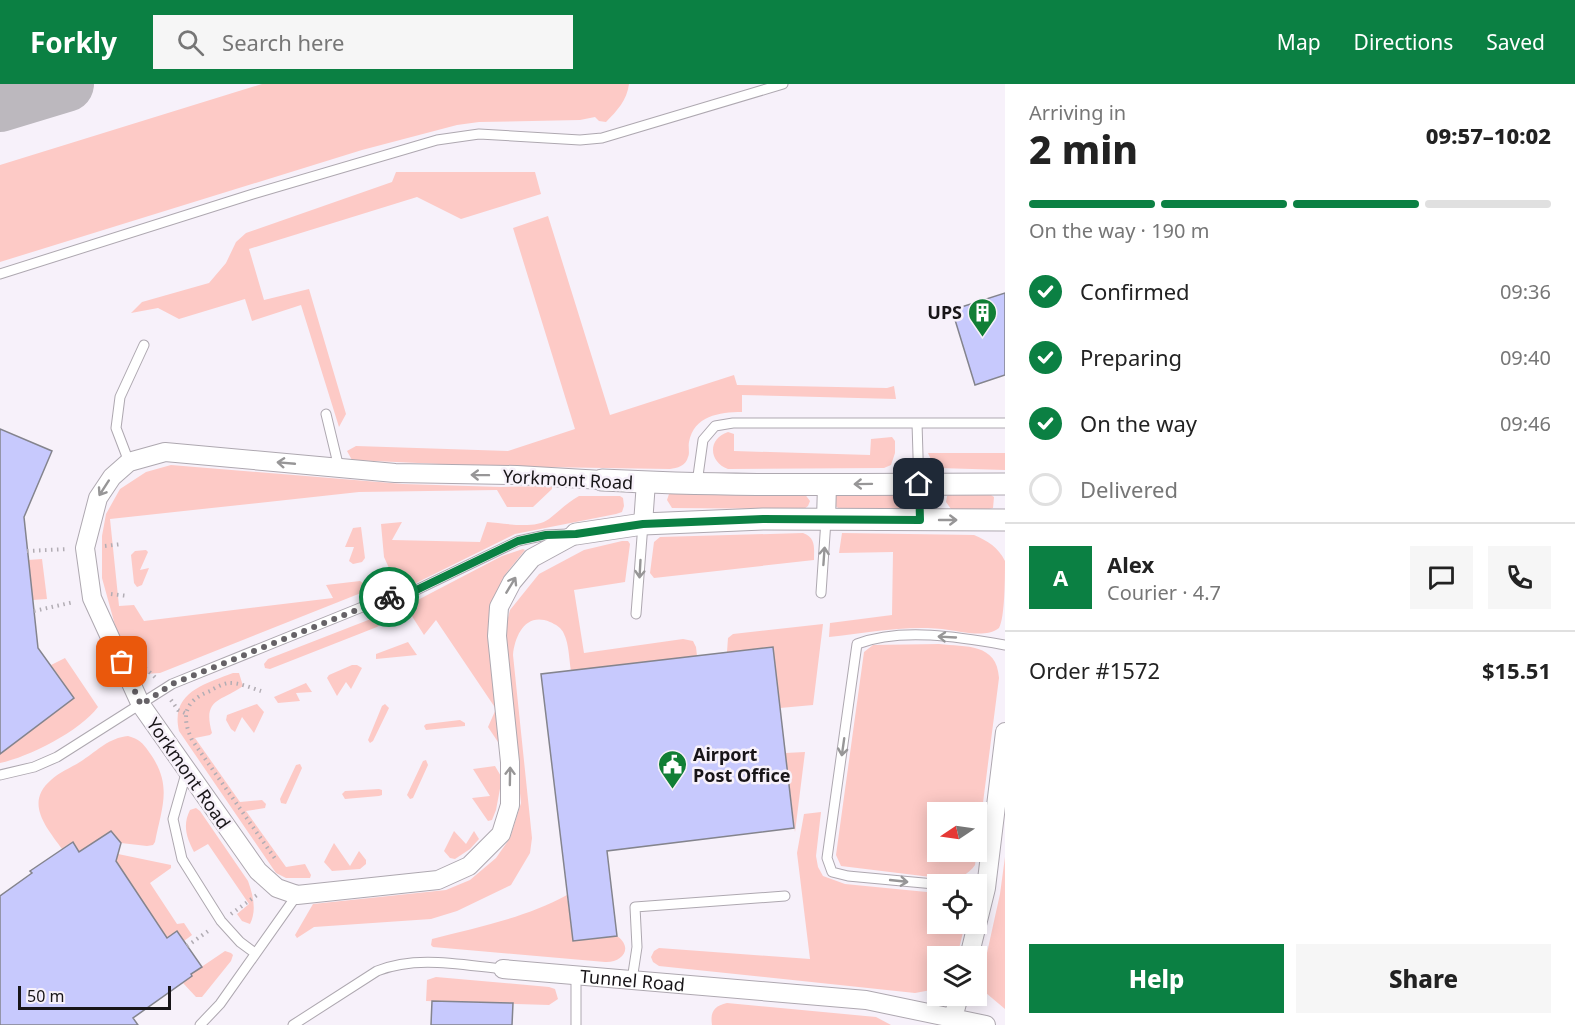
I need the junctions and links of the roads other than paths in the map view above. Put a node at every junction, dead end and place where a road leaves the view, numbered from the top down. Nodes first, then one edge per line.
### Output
1 (783, 84) edge
2 (0, 274) edge
3 (144, 345) dead end
4 (327, 414) dead end
5 (917, 423) junction
6 (1005, 423) edge
7 (129, 462) junction
8 (339, 468) junction
9 (602, 480) joint
10 (646, 482) junction
11 (697, 483) junction
12 (919, 484) junction
13 (1005, 484) edge
14 (827, 485) junction
15 (826, 520) junction
16 (920, 520) junction
17 (1005, 520) edge
18 (643, 524) junction
19 (576, 534) junction
20 (821, 593) dead end
21 (636, 614) dead end
22 (1005, 645) edge
23 (141, 705) junction
24 (1005, 732) edge
25 (187, 770) junction
26 (0, 775) edge
27 (983, 874) edge
28 (927, 883) edge
29 (297, 895) junction
30 (784, 896) dead end
31 (255, 953) junction
32 (503, 969) joint
33 (576, 975) junction
34 (632, 980) junction
35 (956, 1006) edge
36 (306, 1021) edge
37 (952, 1022) edge
38 (200, 1025) edge
39 (293, 1025) edge
40 (576, 1025) edge
41 (986, 1025) edge

1 - 2 lane
3 - 7 lane
4 - 8 lane
5 - 6 lane
5 - 11 lane
5 - 12 lane
8 -> 7 street, Yorkmont Road
7 -> 23 street, Yorkmont Road
9 -> 8 street, Yorkmont Road
9 - 10 street, Yorkmont Road
10 - 11 street, Yorkmont Road
10 - 18 street
11 - 14 street, Yorkmont Road
12 - 13 street, Yorkmont Road
12 -> 14 street, Yorkmont Road
12 - 16 lane
14 - 15 street
15 - 16 street
15 - 18 street
20 -> 15 lane
16 -> 17 street
18 - 19 street
18 -> 21 lane
19 - 23 lane
29 -> 19 street
22 -> 28 lane
23 - 25 street, Yorkmont Road
23 - 26 lane
24 - 27 street
25 - 29 street, Yorkmont Road
25 - 31 lane
29 - 31 lane
30 - 34 lane
31 - 38 lane
32 - 33 street, Tunnel Road
32 - 36 lane, Tunnel Road
33 - 34 street, Tunnel Road
33 - 40 lane
34 - 37 street, Tunnel Road
35 - 37 street
36 - 39 lane, Tunnel Road
37 - 41 street, Tunnel Road

